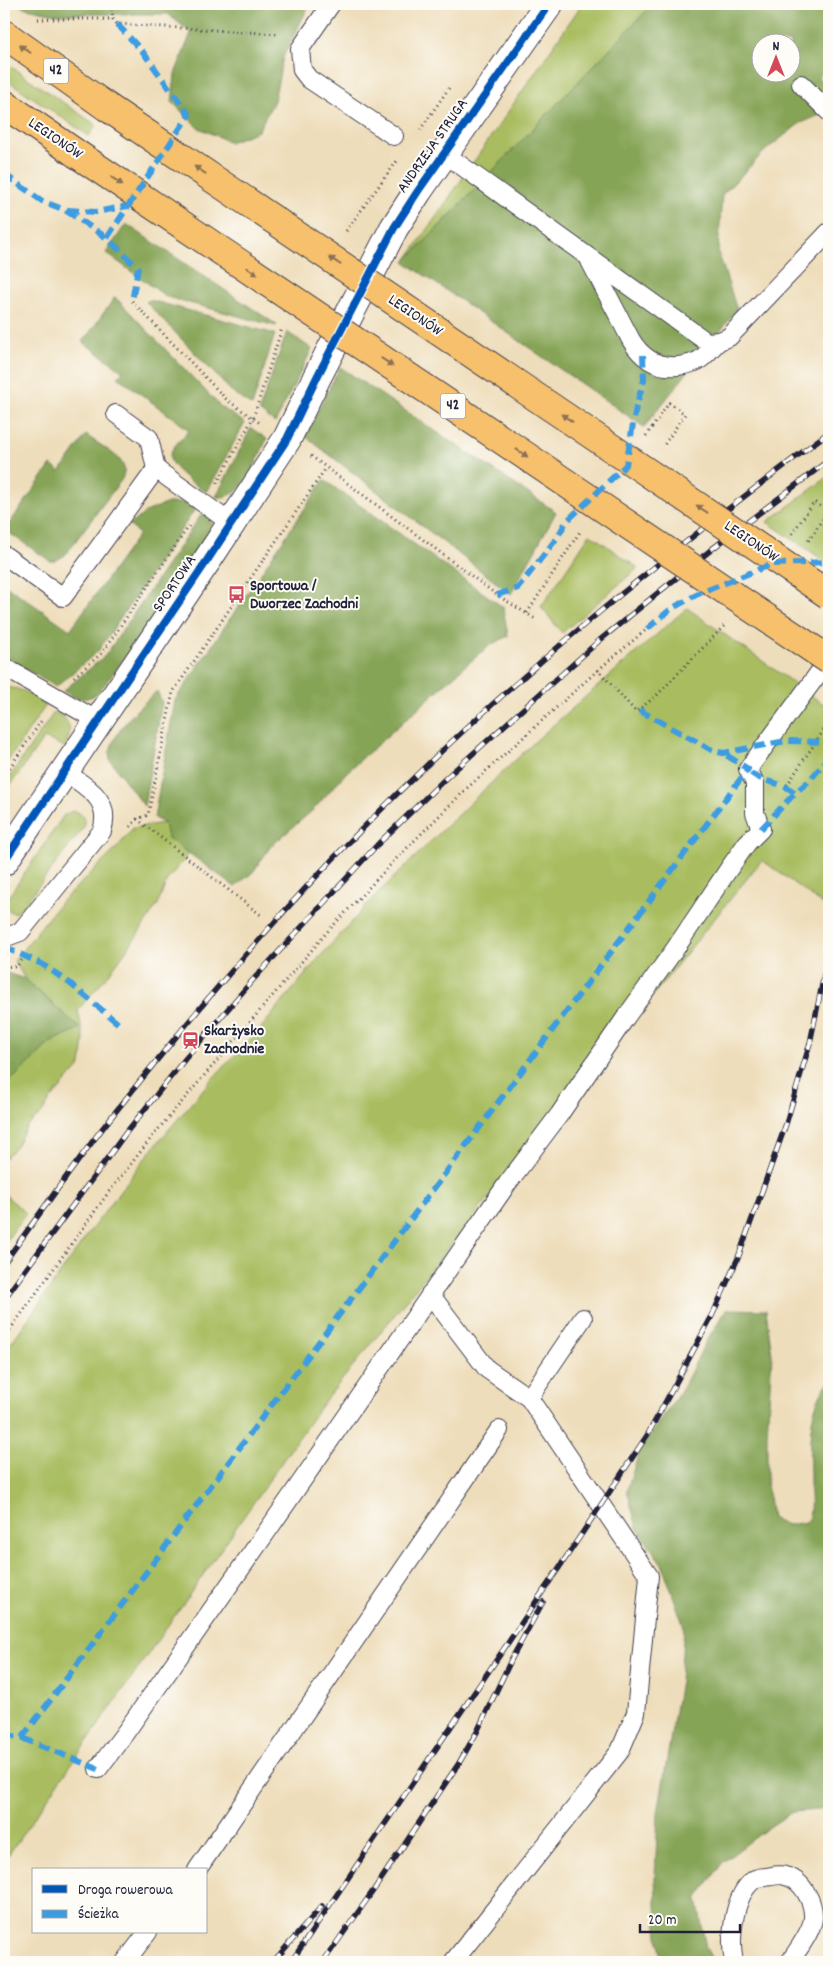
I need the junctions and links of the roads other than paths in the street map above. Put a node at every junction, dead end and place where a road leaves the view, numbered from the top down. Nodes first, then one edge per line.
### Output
1 (331, 4) edge
2 (549, 4) edge
3 (4, 34) edge
4 (801, 84) dead end
5 (4, 104) edge
6 (829, 112) edge
7 (394, 136) dead end
8 (444, 154) junction
9 (829, 232) edge
10 (587, 256) junction
11 (351, 312) joint
12 (719, 341) junction
13 (116, 414) dead end
14 (156, 469) junction
15 (232, 524) junction
16 (4, 555) edge
17 (829, 595) edge
18 (829, 659) edge
19 (4, 667) edge
20 (98, 721) junction
21 (64, 770) junction
22 (4, 860) edge
23 (4, 938) edge
24 (430, 1294) junction
25 (583, 1318) dead end
26 (529, 1398) junction
27 (499, 1430) dead end
28 (98, 1769) dead end
29 (197, 1868) edge
30 (146, 1934) edge
31 (125, 1962) edge
32 (453, 1962) edge
33 (734, 1962) edge
34 (790, 1962) edge

1 - 7 lane
2 - 8 street, ANDRZEJA STRUGA
17 -> 3 main road, LEGIONÓW / 42, bridge
4 - 6 lane
5 -> 18 main road, LEGIONÓW / 42, bridge
8 - 10 lane
8 - 11 street, ANDRZEJA STRUGA
9 - 12 lane
10 - 12 lane
10 - 12 lane
11 - 15 street, SPORTOWA
13 - 14 lane
14 - 15 lane
14 - 16 lane
15 - 20 street, SPORTOWA
18 - 24 lane
19 - 20 lane
20 - 21 street, SPORTOWA
21 - 22 street, SPORTOWA
21 - 23 lane
24 - 26 lane
24 - 28 lane
25 - 26 lane
26 - 32 lane
27 - 29 lane
30 - 31 lane
33 - 34 lane

